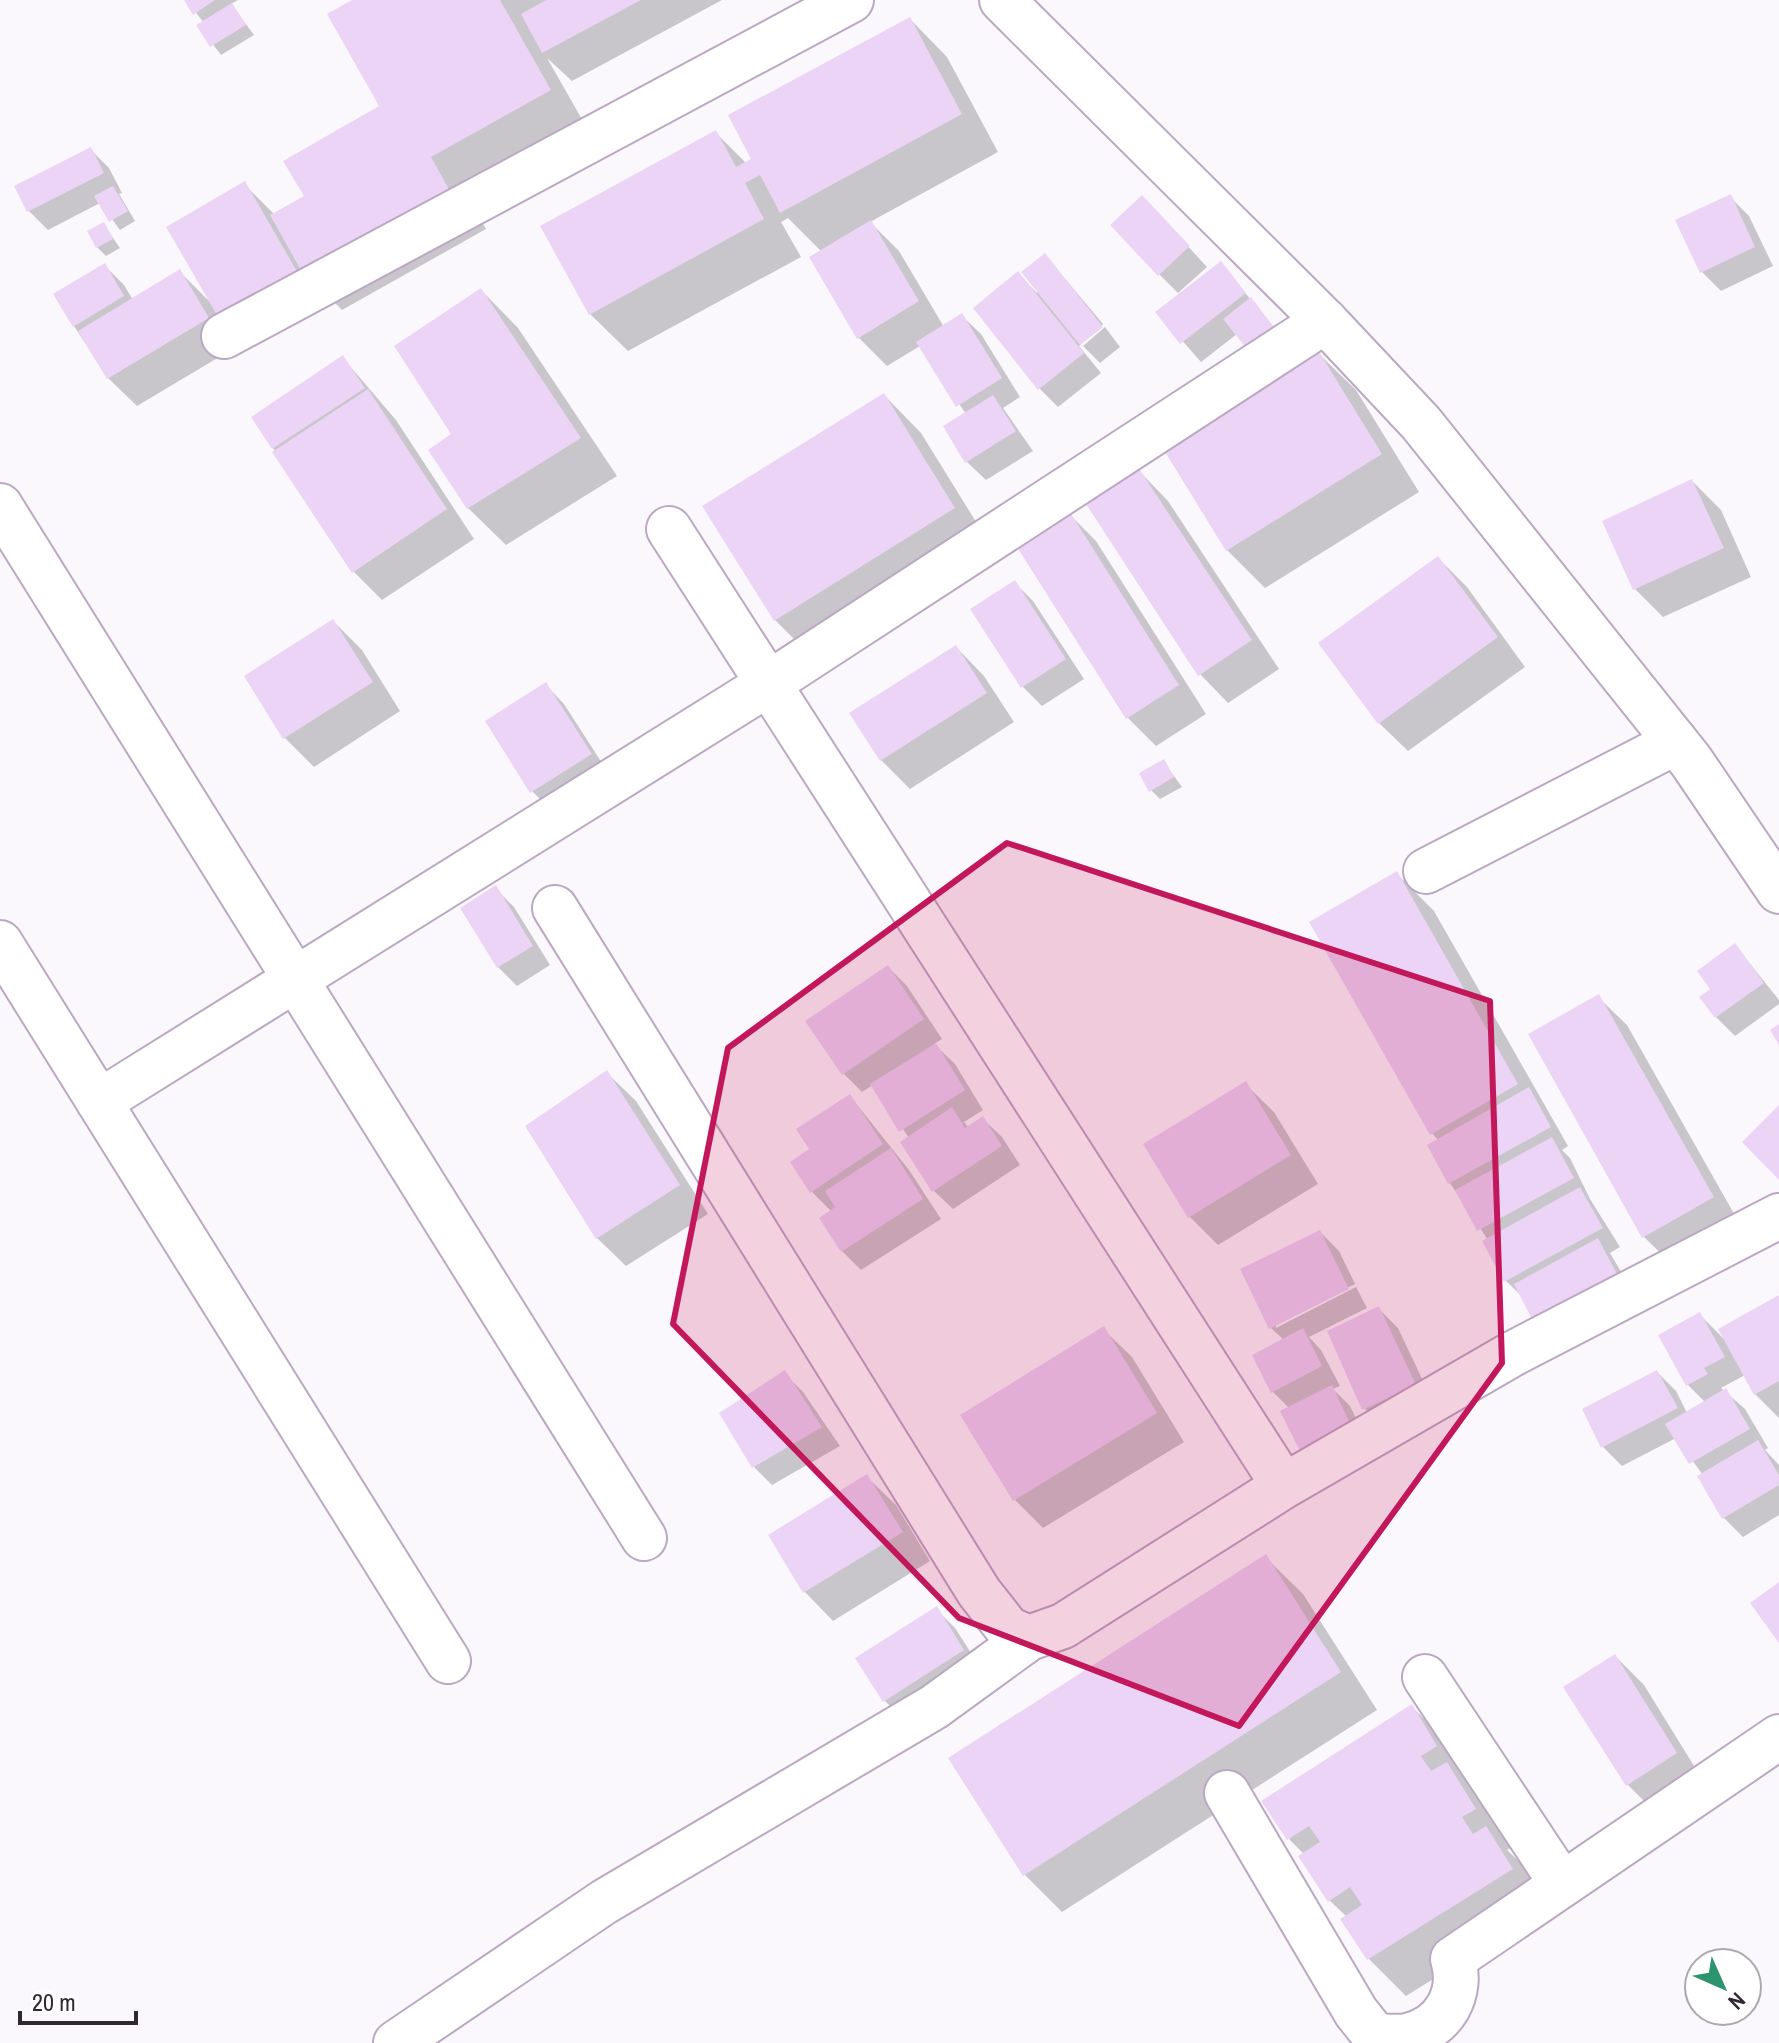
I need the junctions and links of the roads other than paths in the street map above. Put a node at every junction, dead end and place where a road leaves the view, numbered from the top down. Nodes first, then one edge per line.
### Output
1 (851, 0) edge
2 (1002, 0) edge
3 (1325, 321) junction
4 (224, 336) dead end
5 (0, 506) edge
6 (669, 529) dead end
7 (768, 684) junction
8 (1676, 742) junction
9 (1426, 871) dead end
10 (1779, 891) edge
11 (555, 908) dead end
12 (0, 943) edge
13 (296, 980) junction
14 (99, 1102) junction
15 (1779, 1216) edge
16 (1284, 1486) junction
17 (644, 1538) dead end
18 (1029, 1638) junction
19 (448, 1661) dead end
20 (1425, 1677) dead end
21 (1779, 1737) edge
22 (1227, 1793) dead end
23 (1562, 1884) junction
24 (396, 2043) edge

1 - 4 street
2 - 3 street
3 - 7 street
3 - 8 street
5 - 13 street
6 - 7 street
7 - 13 street
7 - 16 street
8 - 9 street
8 - 10 street
11 - 18 street
12 - 14 street
13 - 14 street
13 - 17 street
14 - 19 street
15 - 16 street
16 - 18 street
18 - 24 street
20 - 23 street
21 - 23 street
22 - 23 street

